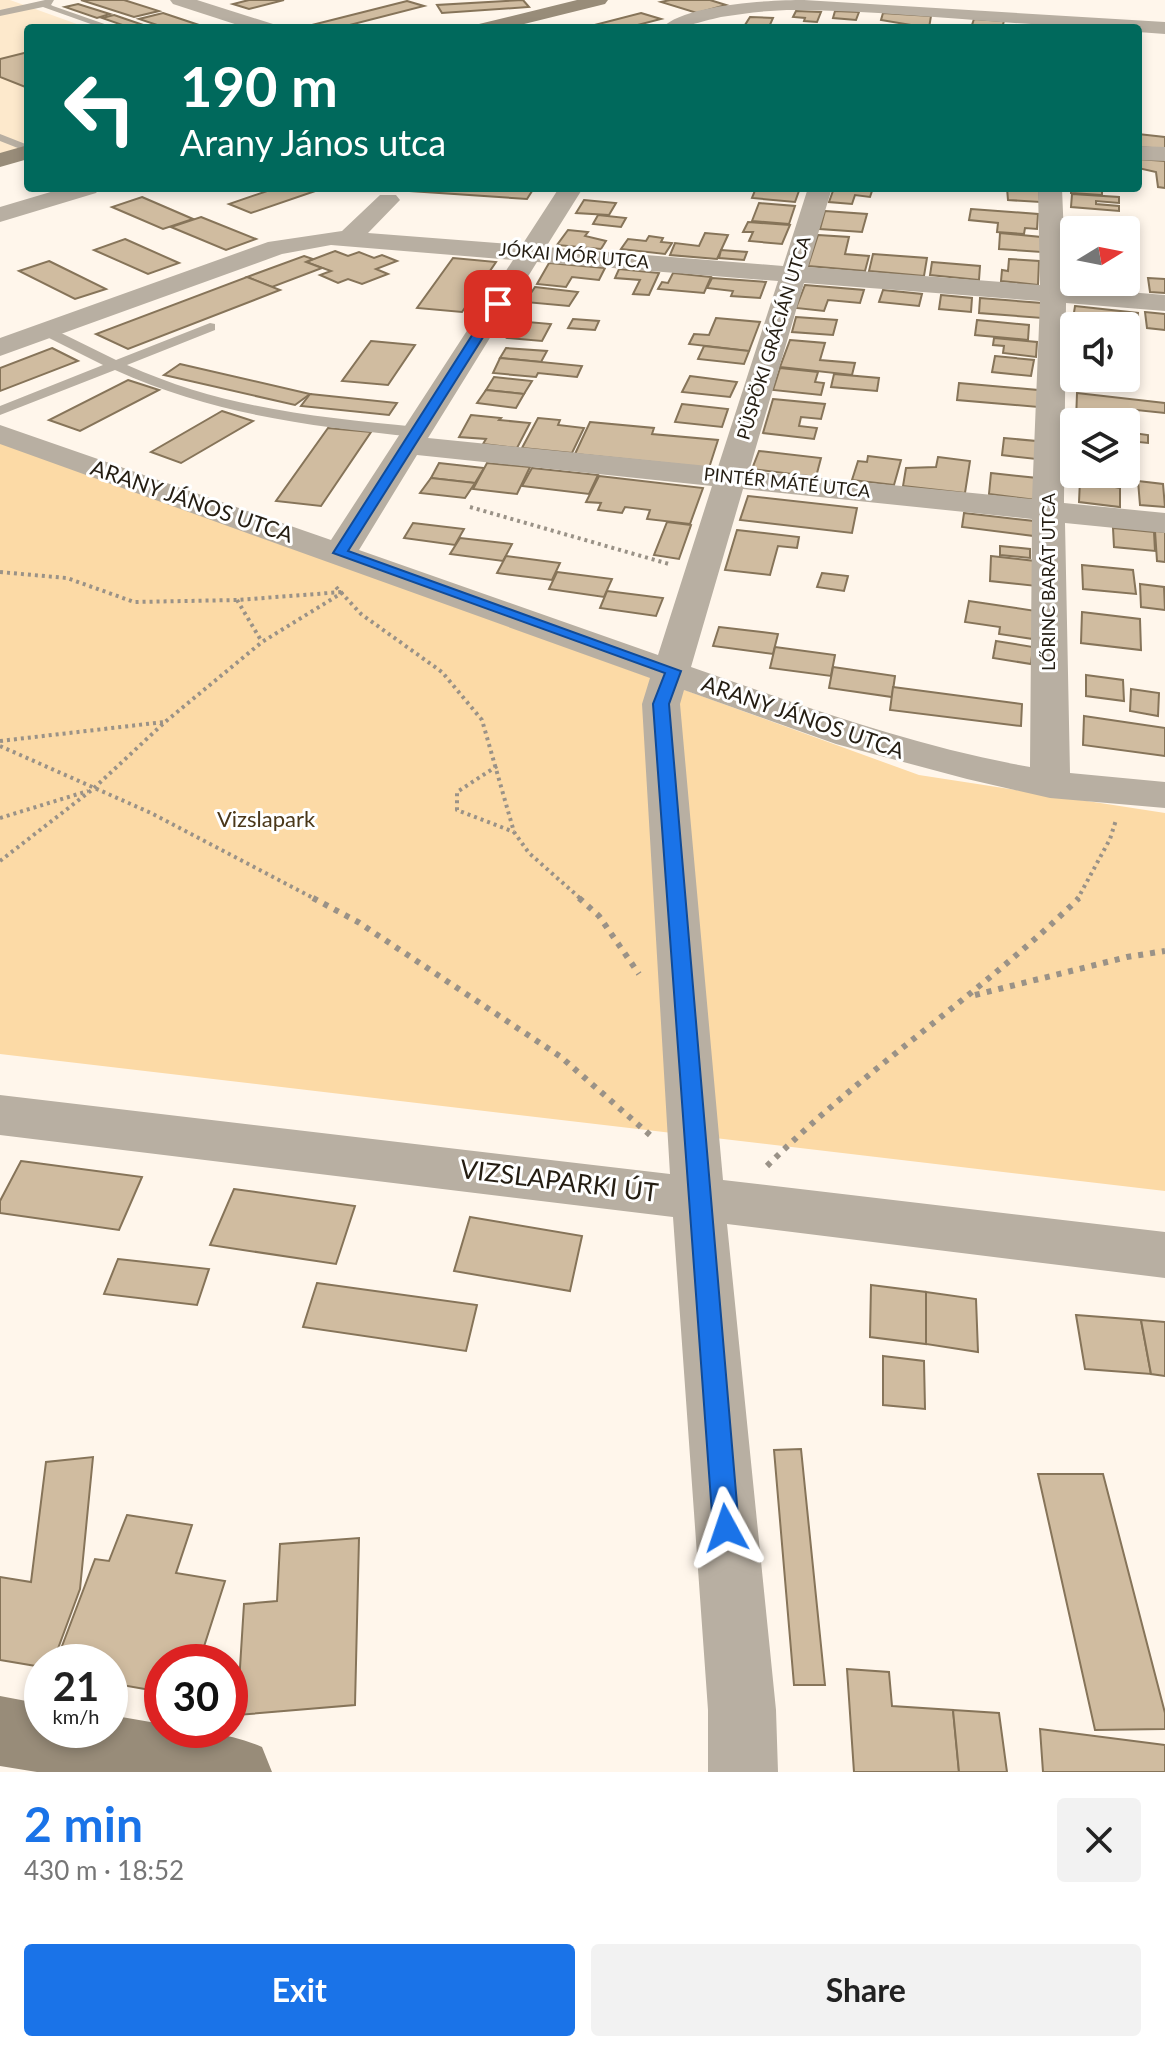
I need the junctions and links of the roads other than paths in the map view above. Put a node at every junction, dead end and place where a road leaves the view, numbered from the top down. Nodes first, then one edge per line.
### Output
1 (179, 0) edge
2 (599, 0) edge
3 (1050, 0) edge
4 (48, 1) edge
5 (868, 9) junction
6 (0, 13) edge
7 (99, 24) edge
8 (254, 24) edge
9 (502, 24) edge
10 (681, 24) edge
11 (864, 24) edge
12 (1049, 24) edge
13 (1142, 27) edge
14 (1165, 28) edge
15 (0, 137) edge
16 (24, 148) edge
17 (24, 151) edge
18 (1142, 153) edge
19 (1165, 154) edge
20 (0, 160) edge
21 (75, 192) edge
22 (567, 192) edge
23 (819, 192) edge
24 (1050, 192) edge
25 (386, 202) edge
26 (0, 215) edge
27 (349, 238) junction
28 (530, 252) junction
29 (794, 273) junction
30 (1053, 294) junction
31 (1165, 303) edge
32 (210, 327) dead end
33 (46, 331) junction
34 (0, 348) edge
35 (116, 366) junction
36 (0, 411) edge
37 (0, 434) edge
38 (412, 438) junction
39 (732, 478) junction
40 (1048, 510) junction
41 (1165, 523) edge
42 (333, 566) junction
43 (673, 671) junction
44 (1050, 785) junction
45 (1165, 795) edge
46 (0, 1115) edge
47 (688, 1186) junction
48 (1165, 1255) edge
49 (0, 1731) edge
50 (237, 1772) edge
51 (743, 1772) edge

1 - 8 street
2 - 9 street
3 - 12 street
4 - 6 lane
4 - 7 lane
5 - 10 street
5 - 11 street
5 - 12 street
13 - 14 street
15 - 16 lane
17 - 20 street
18 - 19 street
21 - 26 street
22 - 28 street
23 - 29 street, PÜSPÖKI GRÁCIÁN UTCA
24 - 30 street, LŐRINC BARÁT UTCA
25 - 27 street
27 - 28 street, JÓKAI MÓR UTCA
27 - 33 street, JÓKAI MÓR UTCA
28 - 29 street, JÓKAI MÓR UTCA
28 - 38 street
29 - 30 street, JÓKAI MÓR UTCA
29 - 39 street, PÜSPÖKI GRÁCIÁN UTCA
30 - 31 street, JÓKAI MÓR UTCA
30 - 40 street, LŐRINC BARÁT UTCA
32 - 35 lane
33 - 34 street, JÓKAI MÓR UTCA
33 - 35 lane
35 - 36 lane
35 - 38 lane
37 - 42 street, ARANY JÁNOS UTCA
38 - 39 street, PINTÉR MÁTÉ UTCA
38 - 42 street
39 - 40 street, PINTÉR MÁTÉ UTCA
39 - 43 street, PÜSPÖKI GRÁCIÁN UTCA
40 - 41 street, PINTÉR MÁTÉ UTCA
40 - 44 street, LŐRINC BARÁT UTCA
42 - 43 street, ARANY JÁNOS UTCA
43 - 44 street, ARANY JÁNOS UTCA
43 - 47 street, PÜSPÖKI GRÁCIÁN UTCA
44 - 45 street, ARANY JÁNOS UTCA
46 - 47 street, VIZSLAPARKI ÚT
47 - 48 street, VIZSLAPARKI ÚT
47 - 51 street, PÜSPÖKI GRÁCIÁN UTCA
49 - 50 street

